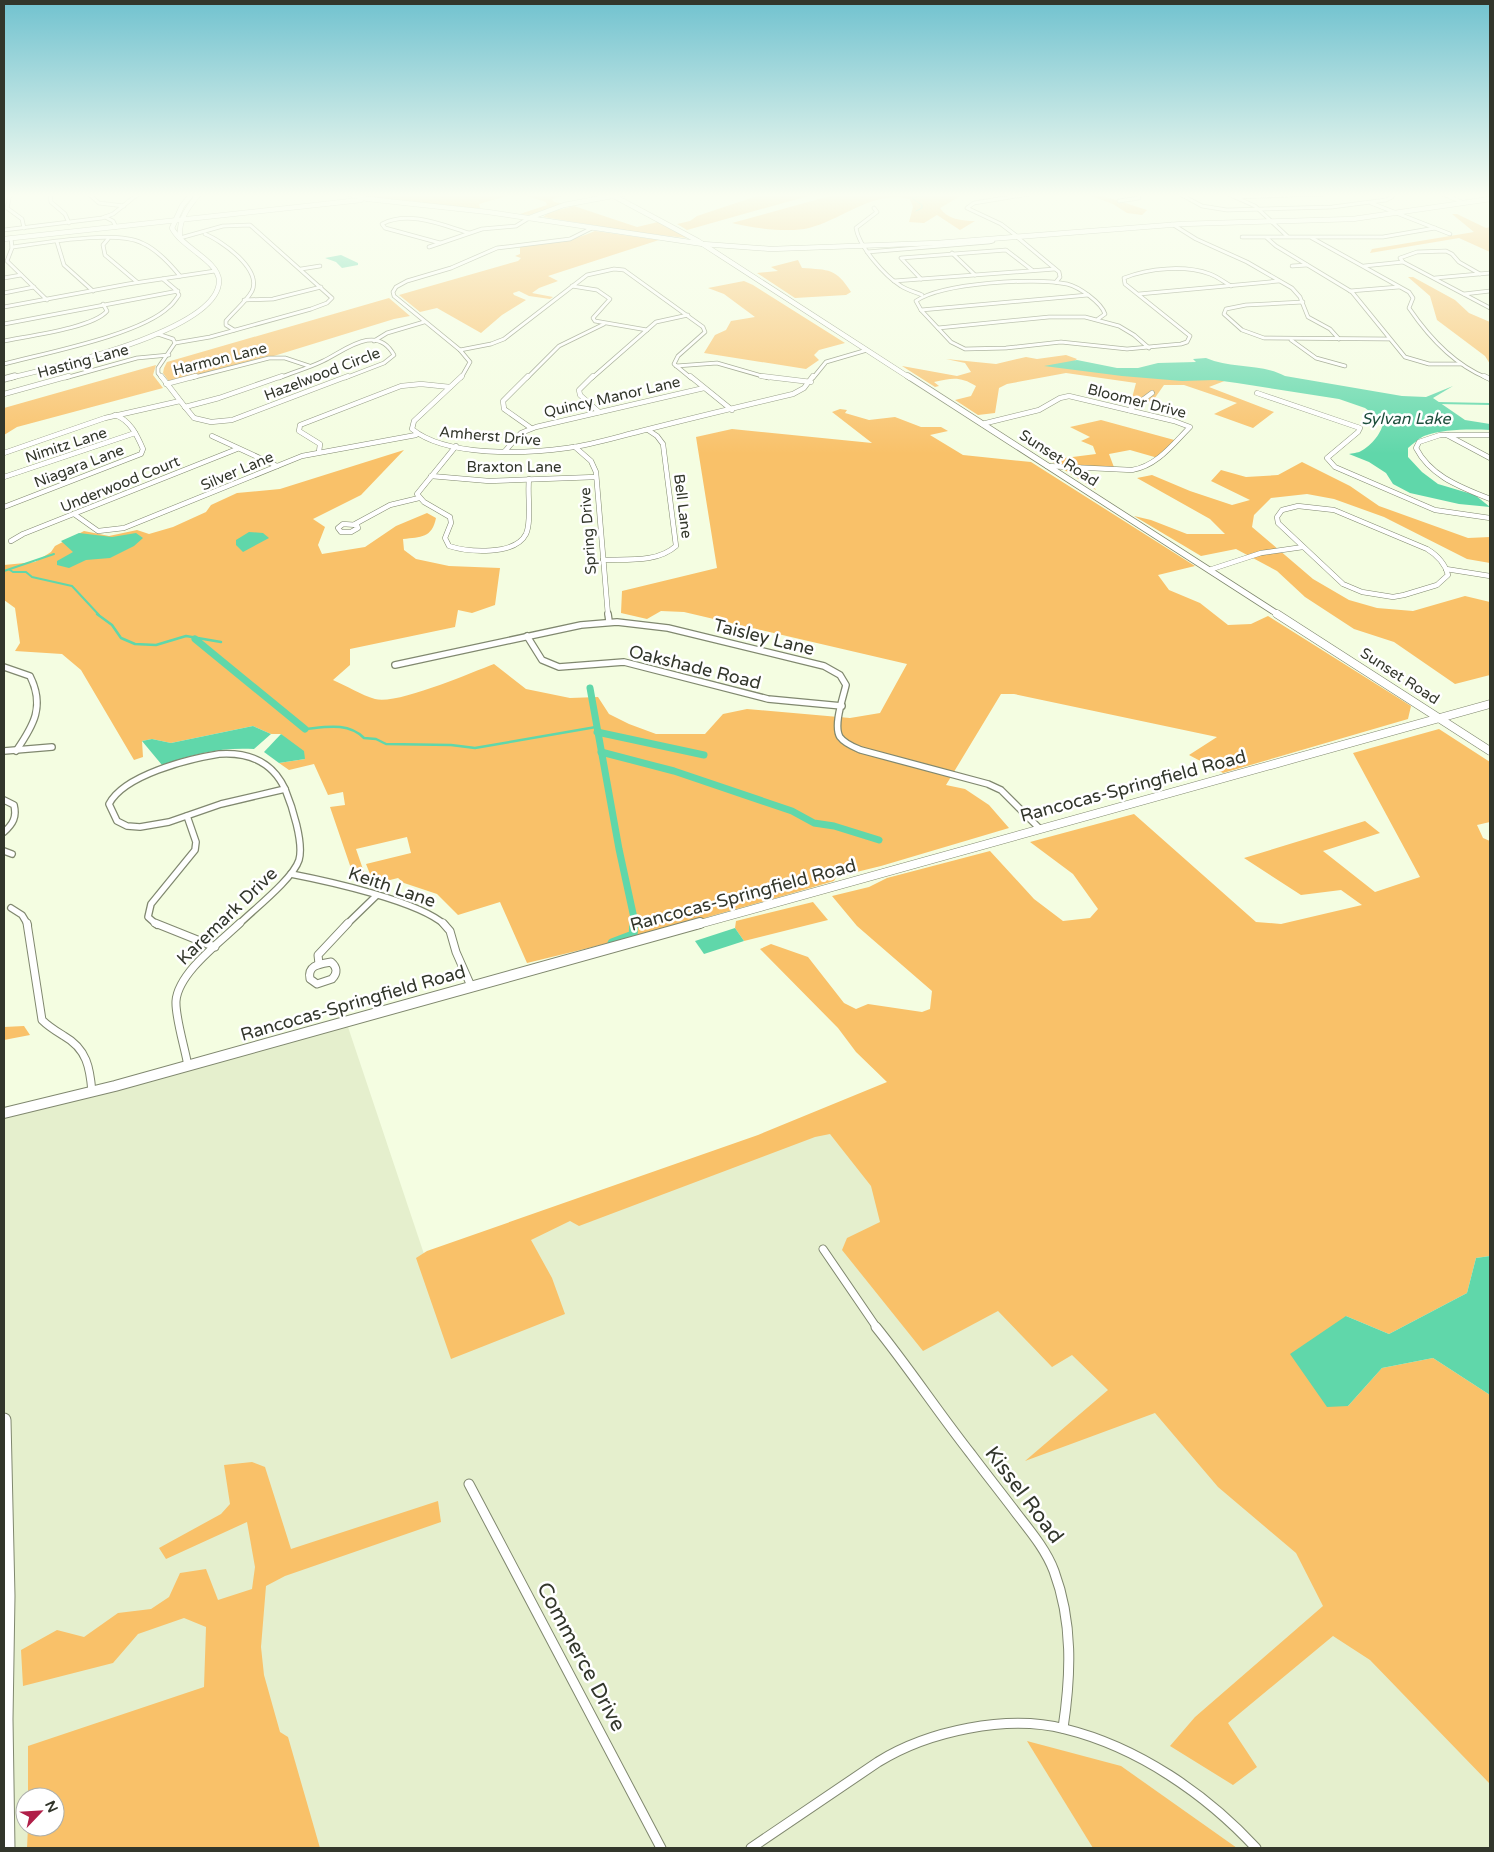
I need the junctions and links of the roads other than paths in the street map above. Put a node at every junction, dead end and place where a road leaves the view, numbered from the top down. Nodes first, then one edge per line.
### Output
1 (27, 280) edge
2 (80, 280) edge
3 (147, 280) edge
4 (165, 280) edge
5 (219, 280) edge
6 (254, 280) edge
7 (314, 280) edge
8 (409, 280) edge
9 (580, 280) edge
10 (639, 280) edge
11 (760, 280) edge
12 (902, 280) edge
13 (1124, 280) edge
14 (1221, 280) edge
15 (1333, 280) edge
16 (1388, 280) edge
17 (1438, 280) edge
18 (894, 281) joint
19 (1279, 281) joint
20 (137, 282) joint
21 (1056, 282) joint
22 (572, 286) junction
23 (1231, 286) junction
24 (34, 287) junction
25 (321, 287) junction
26 (1400, 287) junction
27 (93, 291) junction
28 (178, 291) junction
29 (1350, 291) junction
30 (1490, 291) edge
31 (4, 293) edge
32 (1139, 294) junction
33 (1463, 294) junction
34 (922, 295) junction
35 (1088, 296) junction
36 (47, 300) junction
37 (244, 300) junction
38 (1303, 302) junction
39 (103, 304) junction
40 (4, 307) edge
41 (1490, 308) edge
42 (921, 310) junction
43 (688, 315) junction
44 (1098, 319) junction
45 (424, 322) junction
46 (4, 324) edge
47 (604, 324) junction
48 (938, 328) junction
49 (234, 330) junction
50 (647, 330) junction
51 (158, 334) junction
52 (1339, 339) junction
53 (1389, 339) junction
54 (374, 340) junction
55 (1291, 340) junction
56 (4, 342) edge
57 (175, 343) junction
58 (1149, 348) junction
59 (460, 350) junction
60 (867, 350) junction
61 (168, 355) junction
62 (4, 364) edge
63 (1461, 364) junction
64 (309, 366) junction
65 (676, 366) junction
66 (1345, 366) dead end
67 (4, 378) edge
68 (1490, 378) edge
69 (811, 382) junction
70 (166, 384) junction
71 (450, 388) junction
72 (704, 388) junction
73 (1152, 393) dead end
74 (1257, 393) dead end
75 (4, 394) edge
76 (180, 401) junction
77 (185, 407) junction
78 (732, 410) junction
79 (1129, 410) junction
80 (599, 412) junction
81 (115, 415) junction
82 (214, 422) junction
83 (982, 424) junction
84 (531, 428) junction
85 (648, 430) junction
86 (135, 433) junction
87 (416, 435) junction
88 (1446, 435) junction
89 (1490, 436) edge
90 (456, 446) junction
91 (576, 447) junction
92 (238, 449) junction
93 (505, 451) junction
94 (320, 452) junction
95 (4, 453) edge
96 (1490, 458) edge
97 (277, 466) junction
98 (1047, 466) junction
99 (432, 476) junction
100 (4, 477) edge
101 (596, 477) junction
102 (529, 480) junction
103 (419, 498) junction
104 (1490, 499) edge
105 (4, 507) edge
106 (74, 514) junction
107 (1490, 518) edge
108 (355, 524) dead end
109 (11, 541) dead end
110 (1303, 547) junction
111 (603, 560) junction
112 (1446, 569) junction
113 (1209, 570) junction
114 (1490, 576) edge
115 (609, 621) junction
116 (527, 636) junction
117 (394, 665) dead end
118 (4, 667) edge
119 (1490, 704) edge
120 (842, 706) junction
121 (1440, 718) junction
122 (52, 747) dead end
123 (4, 751) edge
124 (16, 751) junction
125 (1490, 751) edge
126 (285, 789) junction
127 (4, 800) edge
128 (187, 816) junction
129 (1038, 828) junction
130 (4, 832) edge
131 (4, 851) edge
132 (12, 854) dead end
133 (291, 874) junction
134 (376, 896) junction
135 (11, 908) dead end
136 (215, 947) junction
137 (319, 964) junction
138 (471, 986) junction
139 (188, 1066) junction
140 (92, 1092) junction
141 (4, 1113) edge
142 (823, 1249) dead end
143 (4, 1420) edge
144 (469, 1484) dead end
145 (1063, 1728) junction
146 (8, 1848) edge
147 (661, 1848) edge
148 (751, 1848) edge
149 (1256, 1848) edge

1 - 24 street
2 - 27 street
3 - 20 street
4 - 28 street
5 - 51 street
6 - 37 street
7 - 25 street
8 - 45 street
9 - 22 street
10 - 43 street
11 - 60 street, Sunset Road
12 - 18 street
13 - 32 street
14 - 23 street
15 - 29 street
16 - 26 street
17 - 33 street
18 - 34 street
19 - 23 street
19 - 38 street
20 - 27 street
21 - 34 street
21 - 35 street
22 - 47 street
22 - 59 street
23 - 32 street
24 - 31 street
24 - 36 street
25 - 37 street
25 - 49 street
26 - 29 street
26 - 63 street
27 - 36 street
28 - 39 street
28 - 62 street
29 - 53 street
30 - 33 street
32 - 58 street
33 - 41 street
34 - 42 street
35 - 42 street
35 - 44 street
36 - 40 street
37 - 49 street
38 - 52 street
38 - 55 street
39 - 46 street
39 - 56 street
42 - 48 street
43 - 50 street
43 - 65 street
44 - 48 street
44 - 58 street
45 - 54 street
45 - 59 street
47 - 50 street
47 - 84 street
48 - 58 street
49 - 57 street
50 - 80 street
51 - 57 street
51 - 67 street
52 - 53 street
52 - 55 street
53 - 63 street
54 - 64 street, Hazelwood Circle
54 - 82 street, Hazelwood Circle
55 - 66 street
57 - 61 street
59 - 71 street, Amherst Drive
60 - 69 street, Amherst Drive
60 - 83 street, Sunset Road
61 - 70 street
61 - 75 street, Hasting Lane
63 - 68 street
64 - 70 street, Harmon Lane
64 - 77 street, Hazelwood Circle
65 - 69 street
65 - 72 street
69 - 78 street, Amherst Drive
70 - 76 street
71 - 87 street, Amherst Drive
71 - 94 street
72 - 78 street
72 - 80 street, Quincy Manor Lane
73 - 79 street
74 - 107 street
76 - 77 street
76 - 81 street, Niagara Lane
77 - 82 street
78 - 85 street, Amherst Drive
79 - 83 street, Bloomer Drive
79 - 98 street, Bloomer Drive
80 - 84 street, Quincy Manor Lane
81 - 86 street, Niagara Lane
81 - 95 street, Niagara Lane
82 - 92 street
83 - 98 street, Sunset Road
84 - 93 street, Quincy Manor Lane
85 - 91 street, Amherst Drive
85 - 111 street, Bell Lane
86 - 100 street, Nimitz Lane
86 - 105 street, Niagara Lane
87 - 90 street, Amherst Drive
87 - 94 street, Silver Lane
88 - 89 street
88 - 96 street
88 - 104 street
90 - 93 street, Amherst Drive
90 - 99 street
91 - 93 street, Amherst Drive
91 - 101 street, Spring Drive
92 - 97 street
92 - 106 street, Underwood Court
94 - 97 street, Silver Lane
97 - 106 street, Silver Lane
98 - 113 street, Sunset Road
99 - 102 street, Braxton Lane
99 - 103 street
101 - 102 street, Braxton Lane
101 - 111 street, Spring Drive
102 - 103 street
103 - 108 street
106 - 109 street, Underwood Court
110 - 112 street
110 - 112 street
110 - 113 street
111 - 115 street, Spring Drive
112 - 114 street
113 - 121 street, Sunset Road
115 - 116 street, Taisley Lane
115 - 120 street, Taisley Lane
116 - 117 street, Taisley Lane
116 - 120 street, Oakshade Road
118 - 124 street
119 - 121 street, Rancocas-Springfield Road
120 - 129 street, Taisley Lane
121 - 125 street, Sunset Road
121 - 129 street, Rancocas-Springfield Road
122 - 124 street
123 - 124 street
126 - 128 street, Karemark Drive
126 - 128 street, Karemark Drive
126 - 133 street, Karemark Drive
127 - 130 street
128 - 136 street
129 - 138 street, Rancocas-Springfield Road
131 - 132 street
133 - 134 street, Keith Lane
133 - 136 street, Karemark Drive
134 - 137 street
134 - 138 street, Keith Lane
135 - 140 street
136 - 139 street, Karemark Drive
137 - 137 street
138 - 139 street, Rancocas-Springfield Road
139 - 140 street, Rancocas-Springfield Road
140 - 141 street, Rancocas-Springfield Road
142 - 145 street, Kissel Road
143 - 146 street
144 - 147 street, Commerce Drive
145 - 148 street
145 - 149 street

